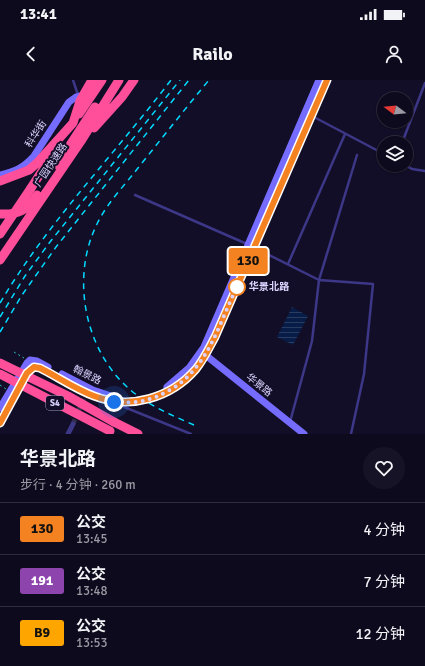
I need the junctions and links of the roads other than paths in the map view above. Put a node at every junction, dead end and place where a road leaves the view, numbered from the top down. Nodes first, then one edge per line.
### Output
1 (73, 80) edge
2 (92, 80) edge
3 (102, 80) edge
4 (113, 80) edge
5 (119, 80) edge
6 (134, 80) edge
7 (319, 80) edge
8 (327, 80) edge
9 (425, 83) edge
10 (82, 96) junction
11 (308, 114) junction
12 (73, 123) junction
13 (345, 134) junction
14 (405, 136) edge
15 (81, 141) junction
16 (377, 150) edge
17 (357, 155) dead end
18 (413, 169) edge
19 (425, 171) edge
20 (0, 175) edge
21 (0, 181) edge
22 (135, 195) dead end
23 (0, 214) edge
24 (0, 234) edge
25 (251, 246) junction
26 (0, 260) edge
27 (288, 264) junction
28 (319, 280) junction
29 (203, 354) junction
30 (0, 356) edge
31 (0, 362) edge
32 (0, 374) edge
33 (87, 390) junction
34 (68, 396) junction
35 (118, 400) junction
36 (0, 408) edge
37 (290, 422) junction
38 (0, 423) edge
39 (73, 424) tunnel mouth
40 (113, 432) edge
41 (68, 434) edge
42 (138, 434) edge
43 (191, 434) edge
44 (304, 434) edge
45 (350, 434) edge

1 - 10 lane
2 - 10 highway
3 - 12 highway, 广园快速路
4 - 23 highway
5 - 15 highway, 广园快速路
6 - 15 highway
7 - 11 street
8 - 11 street
9 - 14 lane
10 - 12 highway
10 - 20 street, 科华街
11 - 13 lane
11 - 25 street
12 - 21 highway
12 - 24 highway, 广园快速路, bridge
13 - 16 lane
13 - 27 lane
15 - 26 highway, 广园快速路
17 - 28 lane
18 - 19 lane
22 - 25 lane
25 - 27 lane
25 - 29 street
27 - 28 lane
28 - 37 lane
28 - 45 lane
29 - 35 street, 翰景路
29 - 37 street, 华景路
30 - 34 highway, bridge
31 - 34 highway, S4, bridge
32 - 40 highway, S4, bridge
33 - 35 street, 翰景路
33 - 36 street, 翰景路
33 - 38 street, 翰景路
34 - 42 highway, S4, bridge
35 - 43 lane
37 - 44 street, 华景路
39 - 41 street

